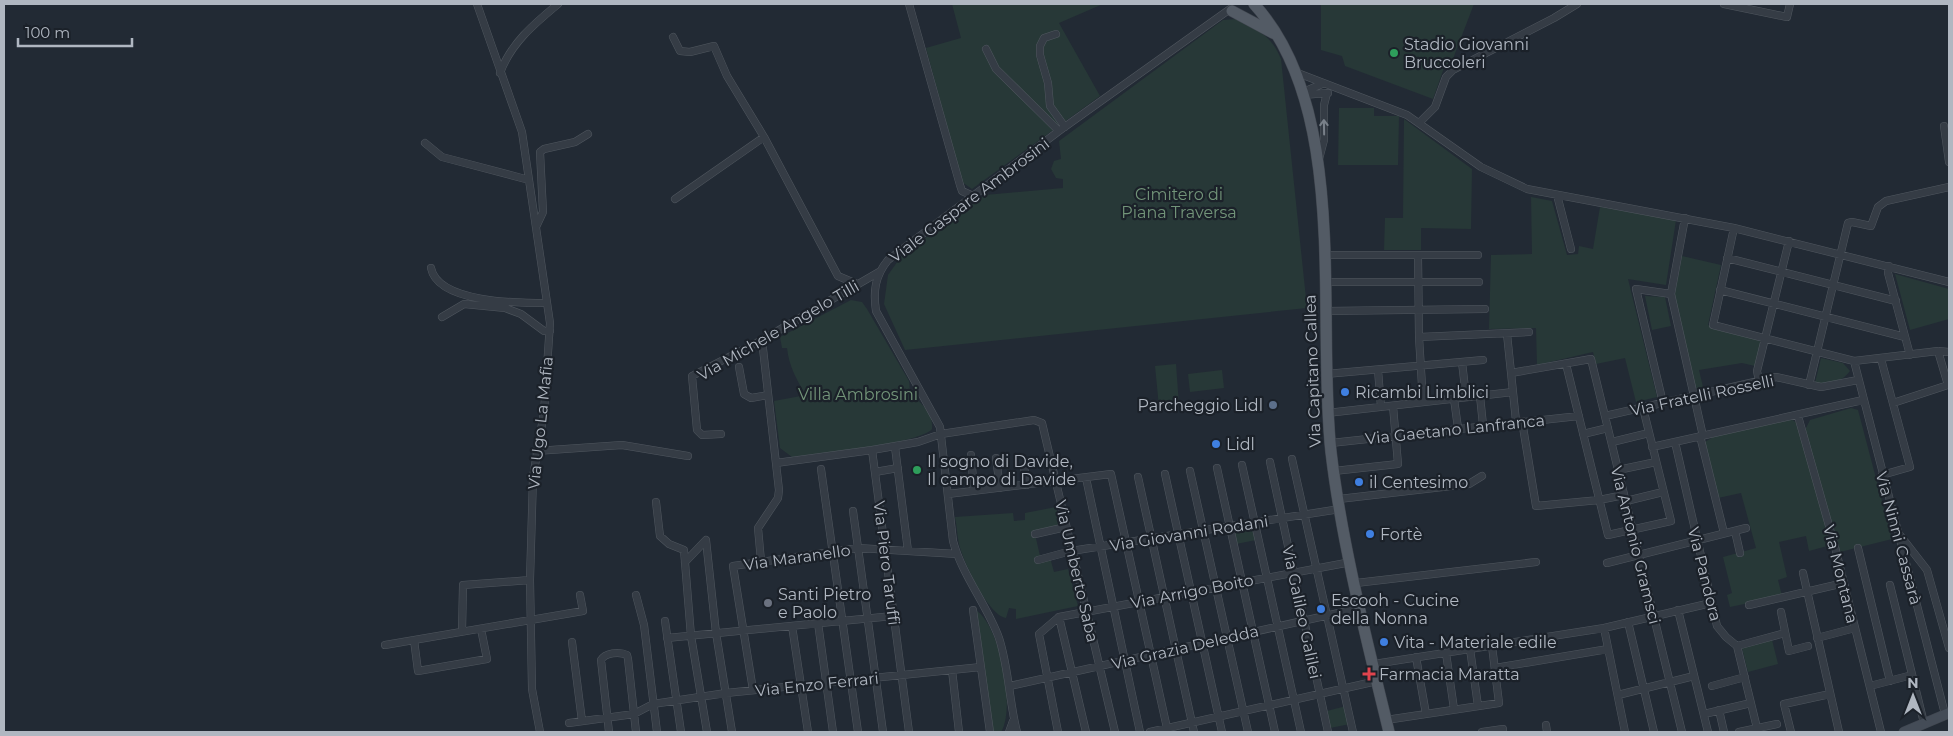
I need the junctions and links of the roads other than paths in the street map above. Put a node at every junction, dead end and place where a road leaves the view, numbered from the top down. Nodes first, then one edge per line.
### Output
1 (477, 4) edge
2 (558, 4) edge
3 (909, 4) edge
4 (1248, 4) edge
5 (1254, 4) edge
6 (1578, 4) edge
7 (1724, 4) edge
8 (1790, 4) edge
9 (1228, 7) edge
10 (1056, 34) dead end
11 (673, 37) dead end
12 (1280, 38) junction
13 (986, 49) dead end
14 (1295, 72) junction
15 (500, 73) junction
16 (1322, 84) junction
17 (1341, 90) junction
18 (1327, 93) junction
19 (1303, 95) junction
20 (1419, 123) junction
21 (1944, 126) dead end
22 (1062, 129) junction
23 (588, 134) dead end
24 (764, 137) junction
25 (424, 143) dead end
26 (1318, 162) junction
27 (1949, 162) edge
28 (529, 180) junction
29 (1949, 187) edge
30 (1557, 195) junction
31 (973, 196) junction
32 (675, 199) dead end
33 (1684, 218) junction
34 (536, 228) junction
35 (1734, 228) junction
36 (1789, 241) junction
37 (1570, 249) dead end
38 (1840, 254) junction
39 (1324, 255) junction
40 (1418, 255) junction
41 (1478, 255) dead end
42 (1727, 258) junction
43 (1889, 266) junction
44 (431, 268) dead end
45 (879, 272) junction
46 (1782, 272) junction
47 (1325, 282) junction
48 (1418, 282) junction
49 (1479, 282) dead end
50 (1949, 282) edge
51 (858, 284) junction
52 (1833, 285) junction
53 (1720, 290) junction
54 (1670, 294) junction
55 (1896, 301) junction
56 (548, 304) junction
57 (1774, 304) junction
58 (1485, 309) dead end
59 (1419, 310) junction
60 (1325, 311) junction
61 (442, 317) dead end
62 (1825, 317) junction
63 (550, 331) junction
64 (1529, 332) dead end
65 (1507, 334) junction
66 (1419, 337) junction
67 (1905, 337) junction
68 (1766, 338) junction
69 (762, 340) junction
70 (1817, 352) junction
71 (1938, 352) junction
72 (1949, 352) edge
73 (1910, 355) junction
74 (1880, 358) junction
75 (1483, 360) dead end
76 (1854, 361) junction
77 (1462, 362) junction
78 (1566, 364) junction
79 (1420, 367) junction
80 (740, 368) dead end
81 (1378, 370) junction
82 (1326, 374) junction
83 (1511, 374) junction
84 (1759, 380) junction
85 (1858, 380) junction
86 (1809, 385) junction
87 (1513, 392) junction
88 (768, 395) junction
89 (1480, 396) junction
90 (1693, 396) junction
91 (1466, 397) junction
92 (1454, 398) junction
93 (1863, 400) junction
94 (1423, 402) junction
95 (1663, 403) junction
96 (1893, 403) junction
97 (1393, 406) junction
98 (1381, 407) junction
99 (1643, 408) junction
100 (1327, 413) junction
101 (1579, 416) junction
102 (1605, 416) junction
103 (1798, 416) junction
104 (1519, 421) junction
105 (1483, 425) junction
106 (1458, 428) junction
107 (1608, 428) junction
108 (1649, 433) junction
109 (721, 434) dead end
110 (941, 434) junction
111 (1583, 434) junction
112 (1396, 435) junction
113 (1702, 436) junction
114 (1612, 442) junction
115 (1675, 442) junction
116 (1330, 443) junction
117 (895, 446) junction
118 (1652, 447) junction
119 (872, 450) junction
120 (536, 451) junction
121 (971, 455) dead end
122 (688, 456) dead end
123 (996, 458) dead end
124 (1292, 459) dead end
125 (1270, 462) dead end
126 (1656, 462) junction
127 (776, 463) junction
128 (1242, 465) dead end
129 (1024, 467) dead end
130 (898, 468) junction
131 (1217, 468) dead end
132 (821, 469) dead end
133 (1618, 470) junction
134 (1190, 471) dead end
135 (1334, 471) junction
136 (875, 472) junction
137 (1165, 474) dead end
138 (1882, 475) junction
139 (1482, 476) dead end
140 (1138, 477) dead end
141 (1086, 478) junction
142 (1056, 482) junction
143 (1027, 485) junction
144 (1000, 488) junction
145 (974, 491) junction
146 (1663, 492) junction
147 (948, 494) junction
148 (1625, 498) junction
149 (1600, 500) junction
150 (656, 502) dead end
151 (1340, 504) junction
152 (853, 510) dead end
153 (1305, 515) junction
154 (1282, 518) junction
155 (1254, 523) junction
156 (1066, 527) junction
157 (1230, 527) junction
158 (1746, 528) dead end
159 (1633, 530) junction
160 (1735, 530) junction
161 (1203, 531) junction
162 (1897, 532) junction
163 (1724, 533) junction
164 (1035, 534) dead end
165 (1178, 535) junction
166 (1151, 539) junction
167 (1696, 540) junction
168 (1126, 543) junction
169 (1101, 547) junction
170 (858, 548) junction
171 (1858, 548) dead end
172 (886, 549) junction
173 (834, 550) junction
174 (908, 551) junction
175 (1071, 551) junction
176 (1740, 553) dead end
177 (957, 554) junction
178 (1639, 555) junction
179 (1038, 560) dead end
180 (761, 561) junction
181 (685, 562) junction
182 (1351, 562) junction
183 (1536, 562) dead end
184 (1607, 563) dead end
185 (1317, 568) junction
186 (1294, 572) junction
187 (1803, 573) dead end
188 (1267, 578) junction
189 (530, 580) junction
190 (1242, 582) junction
191 (1356, 583) junction
192 (1844, 583) junction
193 (1890, 585) dead end
194 (1216, 587) junction
195 (1191, 592) junction
196 (1807, 592) junction
197 (580, 595) dead end
198 (636, 595) dead end
199 (1164, 597) junction
200 (1139, 601) junction
201 (1711, 603) junction
202 (1749, 605) dead end
203 (1113, 606) junction
204 (1361, 608) junction
205 (973, 610) dead end
206 (1678, 610) junction
207 (1085, 611) junction
208 (1781, 612) dead end
209 (1327, 615) junction
210 (893, 616) junction
211 (1654, 616) junction
212 (1059, 617) junction
213 (868, 618) junction
214 (1304, 620) junction
215 (665, 621) dead end
216 (843, 621) junction
217 (529, 622) junction
218 (1628, 622) junction
219 (818, 623) junction
220 (792, 626) junction
221 (1277, 626) junction
222 (1604, 628) junction
223 (1855, 628) junction
224 (481, 629) junction
225 (743, 631) junction
226 (462, 632) junction
227 (1252, 632) junction
228 (716, 633) junction
229 (1786, 633) junction
230 (691, 636) junction
231 (1227, 637) junction
232 (668, 638) junction
233 (1818, 638) junction
234 (414, 640) junction
235 (572, 642) dead end
236 (1202, 643) junction
237 (385, 645) dead end
238 (1492, 646) junction
239 (1737, 646) junction
240 (1808, 646) dead end
241 (1949, 648) edge
242 (1176, 649) junction
243 (1470, 649) junction
244 (1608, 649) junction
245 (1446, 653) junction
246 (1151, 654) junction
247 (1416, 657) junction
248 (1125, 660) junction
249 (1374, 664) junction
250 (1099, 666) junction
251 (981, 667) junction
252 (1495, 668) junction
253 (952, 670) junction
254 (1072, 672) junction
255 (1912, 675) junction
256 (900, 676) junction
257 (1694, 676) junction
258 (1047, 677) junction
259 (1745, 677) junction
260 (876, 678) junction
261 (851, 681) junction
262 (1377, 681) junction
263 (1890, 681) junction
264 (1669, 682) junction
265 (826, 683) junction
266 (801, 686) junction
267 (1010, 686) junction
268 (1712, 686) dead end
269 (1870, 686) junction
270 (1344, 689) junction
271 (1643, 689) junction
272 (753, 690) junction
273 (726, 693) junction
274 (1320, 694) junction
275 (1830, 694) junction
276 (1618, 695) junction
277 (701, 697) junction
278 (1294, 700) junction
279 (676, 701) junction
280 (1751, 703) junction
281 (653, 704) junction
282 (1269, 706) junction
283 (1478, 706) junction
284 (1454, 709) junction
285 (1719, 710) junction
286 (1244, 711) junction
287 (1947, 713) edge
288 (634, 714) junction
289 (1426, 714) junction
290 (1704, 714) junction
291 (1218, 717) junction
292 (607, 718) junction
293 (1014, 720) junction
294 (1386, 720) junction
295 (582, 721) junction
296 (569, 723) dead end
297 (1192, 723) junction
298 (1777, 724) dead end
299 (1921, 727) edge
300 (1168, 728) junction
301 (1757, 728) junction
302 (1503, 729) dead end
303 (1748, 731) edge
304 (540, 732) edge
305 (609, 732) edge
306 (636, 732) edge
307 (657, 732) edge
308 (681, 732) edge
309 (707, 732) edge
310 (732, 732) edge
311 (808, 732) edge
312 (833, 732) edge
313 (858, 732) edge
314 (883, 732) edge
315 (909, 732) edge
316 (959, 732) edge
317 (990, 732) edge
318 (1011, 732) edge
319 (1016, 732) edge
320 (1021, 732) edge
321 (1058, 732) edge
322 (1086, 732) edge
323 (1115, 732) edge
324 (1140, 732) edge
325 (1150, 732) edge
326 (1194, 732) edge
327 (1222, 732) edge
328 (1248, 732) edge
329 (1274, 732) edge
330 (1301, 732) edge
331 (1328, 732) edge
332 (1353, 732) edge
333 (1389, 732) edge
334 (1482, 732) edge
335 (1625, 732) edge
336 (1654, 732) edge
337 (1682, 732) edge
338 (1708, 732) edge
339 (1724, 732) edge
340 (1739, 732) edge
341 (1790, 732) edge
342 (1838, 732) edge
343 (1881, 732) edge
344 (1904, 732) edge

1 - 15 street, Via Ugo La Mafia
2 - 15 street
3 - 31 street
4 - 9 main road
5 - 12 main road, Via Capitano Callea
6 - 20 street
7 - 8 street
9 - 12 main road
9 - 22 street, Viale Gaspare Ambrosini
10 - 22 street
11 - 24 street
12 - 14 main road, Via Capitano Callea
13 - 22 street
14 - 16 street
14 - 19 main road, Via Capitano Callea
15 - 28 street, Via Ugo La Mafia
16 - 17 street
16 - 19 street
17 - 18 street
17 - 20 street
18 - 19 street
26 -> 18 street
19 - 26 main road, Via Capitano Callea
20 - 30 street
21 - 27 street
22 - 31 street, Viale Gaspare Ambrosini
23 - 34 street
24 - 32 street
24 - 51 street
25 - 28 street
26 - 39 main road, Via Capitano Callea
28 - 34 street, Via Ugo La Mafia
29 - 38 street
30 - 33 street
30 - 37 street
31 - 45 street, Viale Gaspare Ambrosini
33 - 35 street
33 - 54 street
34 - 56 street, Via Ugo La Mafia
35 - 36 street
35 - 42 street
36 - 38 street
36 - 46 street
38 - 43 street
38 - 52 street
39 - 40 street
39 - 47 main road, Via Capitano Callea
40 - 41 street
40 - 48 street
42 - 46 street
42 - 53 street
43 - 50 street
43 - 55 street
44 - 56 street
45 - 51 street, Via Michele Angelo Tilli
45 - 110 street, Viale Gaspare Ambrosini
46 - 52 street
46 - 57 street
47 - 48 street
47 - 60 main road, Via Capitano Callea
48 - 49 street
48 - 59 street
51 - 69 street, Via Michele Angelo Tilli
52 - 55 street
52 - 62 street
53 - 57 street
53 - 68 street
54 - 90 street
54 - 95 street
55 - 67 street
56 - 63 street, Via Ugo La Mafia
57 - 62 street
57 - 68 street
58 - 59 street
59 - 60 street
59 - 66 street
60 - 82 main road, Via Capitano Callea
61 - 63 street
62 - 67 street
62 - 70 street
63 - 120 street, Via Ugo La Mafia
64 - 65 street
65 - 66 street
65 - 83 street
66 - 79 street
67 - 73 street
68 - 70 street
68 - 84 street
69 - 88 street
69 - 109 street, Via Michele Angelo Tilli
70 - 76 street
70 - 86 street
71 - 72 street
71 - 73 street
71 - 96 street
73 - 74 street
74 - 76 street
74 - 96 street
75 - 77 street
76 - 85 street, Via Ninni Cassarà
77 - 79 street
77 - 91 street
78 - 83 street
78 - 101 street
78 - 102 street, Via Antonio Gramsci
79 - 81 street
79 - 94 street
80 - 88 street
81 - 82 street
81 - 98 street
82 - 100 main road, Via Capitano Callea
83 - 87 street
84 - 86 street, Via Fratelli Rosselli
84 - 90 street, Via Fratelli Rosselli
85 - 86 street, Via Fratelli Rosselli
85 - 93 street, Via Ninni Cassarà
87 - 89 street
87 - 104 street
88 - 127 street
89 - 91 street
89 - 105 street
90 - 95 street, Via Fratelli Rosselli
90 - 113 street
91 - 92 street
92 - 94 street
92 - 106 street
93 - 103 street
93 - 138 street, Via Ninni Cassarà
94 - 97 street
95 - 99 street, Via Fratelli Rosselli
96 - 138 street
97 - 98 street
97 - 112 street
98 - 100 street
99 - 102 street, Via Fratelli Rosselli
99 - 108 street
100 - 116 main road, Via Capitano Callea
101 - 104 street, Via Gaetano Lanfranca
101 - 111 street
102 - 107 street, Via Antonio Gramsci
103 - 113 street
103 - 192 street, Via Montana
104 - 105 street, Via Gaetano Lanfranca
104 - 149 street
105 - 106 street, Via Gaetano Lanfranca
106 - 112 street, Via Gaetano Lanfranca
107 - 111 street
107 - 114 street, Via Antonio Gramsci
108 - 114 street
108 - 118 street
110 - 117 street
110 - 142 street, Via Umberto Saba
110 - 147 street, Viale Gaspare Ambrosini
111 - 149 street
112 - 116 street, Via Gaetano Lanfranca
112 - 135 street
113 - 115 street
113 - 163 street
114 - 133 street, Via Antonio Gramsci
115 - 118 street
115 - 167 street, Via Pandora
116 - 135 main road, Via Capitano Callea
117 - 119 street
117 - 130 street
118 - 126 street
119 - 127 street
119 - 136 street, Via Piero Taruffi
120 - 122 street
120 - 189 street, Via Ugo La Mafia
121 - 145 street
123 - 144 street
124 - 153 street
125 - 154 street, Via Galileo Galilei
126 - 133 street
126 - 146 street
127 - 180 street
128 - 155 street
129 - 143 street
130 - 136 street
130 - 174 street
131 - 157 street
132 - 173 street
133 - 148 street, Via Antonio Gramsci
134 - 161 street
135 - 151 main road, Via Capitano Callea
136 - 172 street, Via Piero Taruffi
137 - 165 street
138 - 162 street, Via Ninni Cassarà
139 - 151 street, Via Giovanni Rodani
140 - 166 street
141 - 142 street
141 - 168 street
141 - 169 street
142 - 143 street
142 - 156 street, Via Umberto Saba
143 - 144 street
144 - 145 street
145 - 147 street
146 - 148 street
146 - 159 street
147 - 177 street, Viale Gaspare Ambrosini
148 - 149 street
148 - 159 street, Via Antonio Gramsci
149 - 159 street
150 - 181 street
151 - 153 street, Via Giovanni Rodani
151 - 182 main road, Via Capitano Callea
152 - 170 street
153 - 154 street, Via Giovanni Rodani
153 - 185 street
154 - 155 street, Via Giovanni Rodani
154 - 186 street, Via Galileo Galilei
155 - 157 street, Via Giovanni Rodani
155 - 188 street
156 - 164 street
156 - 175 street, Via Umberto Saba
157 - 161 street, Via Giovanni Rodani
157 - 190 street
158 - 160 street
159 - 178 street, Via Antonio Gramsci
160 - 163 street
160 - 176 street
161 - 165 street, Via Giovanni Rodani
161 - 194 street
162 - 241 street
162 - 287 street, Via Ninni Cassarà
163 - 167 street
165 - 166 street, Via Giovanni Rodani
165 - 195 street
166 - 168 street, Via Giovanni Rodani
166 - 199 street
167 - 178 street
167 - 201 street, Via Pandora
168 - 169 street, Via Giovanni Rodani
168 - 200 street
169 - 175 street, Via Giovanni Rodani
169 - 203 street
170 - 172 street, Via Maranello
170 - 173 street, Via Maranello
170 - 213 street
171 - 263 street
172 - 174 street, Via Maranello
172 - 210 street, Via Piero Taruffi
173 - 180 street, Via Maranello
173 - 216 street
174 - 177 street, Via Maranello
175 - 179 street, Via Giovanni Rodani
175 - 207 street, Via Umberto Saba
177 - 267 street, Viale Gaspare Ambrosini
178 - 184 street
178 - 211 street, Via Antonio Gramsci
180 - 225 street, Via Maranello
181 - 228 street
181 - 230 street
182 - 185 street, Via Arrigo Boito
182 - 191 main road, Via Capitano Callea
183 - 191 street
185 - 186 street, Via Arrigo Boito
185 - 209 street
186 - 188 street, Via Arrigo Boito
186 - 214 street, Via Galileo Galilei
187 - 196 street
188 - 190 street, Via Arrigo Boito
188 - 221 street
189 - 217 street, Via Ugo La Mafia
189 - 226 street
190 - 194 street, Via Arrigo Boito
190 - 227 street
191 - 204 main road, Via Capitano Callea
192 - 196 street
192 - 223 street, Via Montana
193 - 255 street
194 - 195 street, Via Arrigo Boito
194 - 231 street
195 - 199 street, Via Arrigo Boito
195 - 236 street
196 - 202 street
196 - 233 street
197 - 217 street
198 - 281 street
199 - 200 street, Via Arrigo Boito
199 - 242 street
200 - 203 street, Via Arrigo Boito
200 - 246 street
201 - 206 street
201 - 239 street, Via Pandora
203 - 207 street, Via Arrigo Boito
203 - 248 street
204 - 209 street, Via Grazia Deledda
204 - 249 main road, Via Capitano Callea
205 - 251 street
206 - 211 street
206 - 257 street
207 - 212 street, Via Arrigo Boito
207 - 250 street, Via Umberto Saba
208 - 229 street
209 - 214 street, Via Grazia Deledda
209 - 270 street
210 - 213 street
210 - 256 street, Via Piero Taruffi
211 - 218 street
211 - 264 street, Via Antonio Gramsci
212 - 254 street
212 - 258 street, Via Arrigo Boito
213 - 216 street
213 - 260 street
214 - 221 street, Via Grazia Deledda
214 - 274 street, Via Galileo Galilei
215 - 232 street
216 - 219 street
216 - 261 street
217 - 224 street
217 - 304 street, Via Ugo La Mafia
218 - 222 street
218 - 271 street
219 - 220 street
219 - 265 street
220 - 225 street
220 - 266 street
221 - 227 street, Via Grazia Deledda
221 - 278 street
222 - 238 street
222 - 244 street
223 - 233 street
223 - 269 street, Via Montana
224 - 226 street
224 - 234 street
225 - 228 street
225 - 272 street, Via Maranello
226 - 234 street
227 - 231 street, Via Grazia Deledda
227 - 282 street
228 - 230 street
228 - 273 street
229 - 239 street
229 - 240 street
230 - 232 street
230 - 277 street
231 - 236 street, Via Grazia Deledda
231 - 286 street
232 - 279 street
233 - 275 street
234 - 237 street
235 - 295 street
236 - 242 street, Via Grazia Deledda
236 - 291 street
238 - 243 street
238 - 252 street
239 - 259 street
242 - 246 street, Via Grazia Deledda
242 - 297 street
243 - 245 street
243 - 283 street
244 - 252 street
244 - 276 street
245 - 247 street
245 - 284 street
246 - 248 street, Via Grazia Deledda
246 - 300 street
247 - 249 street
247 - 289 street
248 - 250 street, Via Grazia Deledda
248 - 324 street
249 - 262 main road, Via Capitano Callea
250 - 254 street, Via Grazia Deledda
250 - 323 street, Via Umberto Saba
251 - 253 street, Via Enzo Ferrari
251 - 317 street
252 - 283 street
253 - 256 street, Via Enzo Ferrari
253 - 316 street
254 - 258 street, Via Grazia Deledda
254 - 322 street
255 - 263 street
255 - 299 street
256 - 260 street, Via Enzo Ferrari
256 - 315 street, Via Piero Taruffi
257 - 264 street
257 - 290 street
258 - 267 street, Via Grazia Deledda
258 - 321 street
259 - 268 street
259 - 280 street
260 - 261 street, Via Enzo Ferrari
260 - 314 street
261 - 265 street, Via Enzo Ferrari
261 - 313 street
262 - 270 street
262 - 294 main road, Via Capitano Callea
263 - 269 street
264 - 271 street
264 - 337 street, Via Antonio Gramsci
265 - 266 street, Via Enzo Ferrari
265 - 312 street
266 - 272 street, Via Enzo Ferrari
266 - 311 street
267 - 293 street, Viale Gaspare Ambrosini
269 - 343 street, Via Montana
270 - 274 street
270 - 332 street
271 - 276 street
271 - 336 street
272 - 273 street, Via Enzo Ferrari
273 - 277 street, Via Enzo Ferrari
273 - 310 street
274 - 278 street
274 - 331 street, Via Galileo Galilei
275 - 341 street
275 - 342 street
276 - 335 street
277 - 279 street, Via Enzo Ferrari
277 - 309 street
278 - 282 street
278 - 330 street
279 - 281 street, Via Enzo Ferrari
279 - 308 street
280 - 285 street
280 - 301 street
281 - 288 street
281 - 307 street
282 - 286 street
282 - 329 street
283 - 284 street
284 - 289 street
285 - 290 street
285 - 339 street
286 - 291 street
286 - 328 street
287 - 299 main road
288 - 292 street
288 - 292 street
288 - 306 street
289 - 294 street
290 - 338 street
291 - 297 street
291 - 327 street
292 - 295 street
292 - 305 street
293 - 318 street, Viale Gaspare Ambrosini
293 - 319 street, Viale Gaspare Ambrosini
293 - 320 street, Viale Gaspare Ambrosini
294 - 333 main road, Via Capitano Callea
295 - 296 street
297 - 300 street
297 - 326 street
298 - 301 street
299 - 344 main road
300 - 325 street
301 - 303 street
302 - 334 street
303 - 340 street

